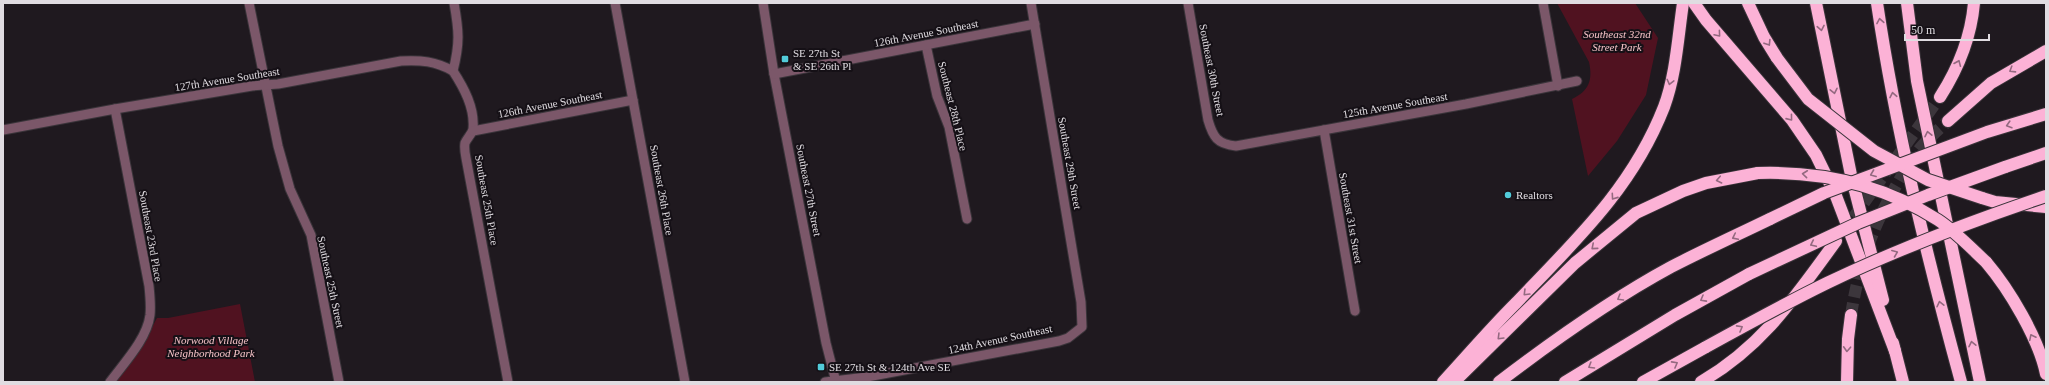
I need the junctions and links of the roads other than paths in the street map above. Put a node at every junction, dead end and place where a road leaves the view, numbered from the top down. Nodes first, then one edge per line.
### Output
1 (249, 3) edge
2 (454, 3) edge
3 (615, 3) edge
4 (762, 3) edge
5 (1031, 3) edge
6 (1188, 3) edge
7 (1543, 3) edge
8 (1683, 3) edge
9 (1694, 3) edge
10 (1748, 3) edge
11 (1816, 3) edge
12 (1877, 3) edge
13 (1907, 3) edge
14 (1974, 3) edge
15 (1035, 24) junction
16 (926, 45) junction
17 (2046, 51) edge
18 (453, 71) junction
19 (774, 74) junction
20 (1577, 81) dead end
21 (266, 85) junction
22 (1558, 86) junction
23 (1940, 97) tunnel mouth
24 (633, 100) junction
25 (115, 109) junction
26 (2046, 114) edge
27 (1948, 121) tunnel mouth
28 (3, 130) edge
29 (1324, 130) junction
30 (473, 131) junction
31 (1217, 140) joint
32 (2046, 153) edge
33 (2046, 196) edge
34 (2046, 207) edge
35 (967, 219) dead end
36 (1836, 241) tunnel mouth
37 (1355, 311) dead end
38 (1851, 315) tunnel mouth
39 (1082, 327) joint
40 (1895, 351) junction
41 (2046, 374) edge
42 (836, 381) edge
43 (110, 382) edge
44 (339, 382) edge
45 (508, 382) edge
46 (685, 382) edge
47 (825, 382) edge
48 (1443, 382) edge
49 (1454, 382) edge
50 (1499, 382) edge
51 (1565, 382) edge
52 (1643, 382) edge
53 (1701, 382) edge
54 (1847, 382) edge
55 (1903, 382) edge
56 (1961, 382) edge
57 (1980, 382) edge

1 - 21 street, Southeast 25th Street
2 - 18 street
3 - 24 street, Southeast 26th Place
4 - 19 street, Southeast 27th Street
5 - 15 street, Southeast 29th Street
6 - 31 street, Southeast 30th Street
7 - 22 street
8 -> 48 highway
9 -> 40 highway
10 -> 34 highway, bridge
11 -> 40 highway
56 -> 12 highway
57 -> 13 highway
23 -> 14 highway
15 - 16 street, 126th Avenue Southeast
15 - 39 street, Southeast 29th Street
16 - 19 street, 126th Avenue Southeast
16 - 35 street, Southeast 28th Place
17 -> 27 highway
18 - 21 street, 127th Avenue Southeast
18 - 30 street
19 - 42 street, Southeast 27th Street
20 - 22 street, 125th Avenue Southeast
21 - 25 street, 127th Avenue Southeast
21 - 44 street, Southeast 25th Street
22 - 29 street, 125th Avenue Southeast
24 - 30 street, 126th Avenue Southeast
24 - 46 street, Southeast 26th Place
25 - 28 street, 127th Avenue Southeast
25 - 43 street, Southeast 23rd Place
26 -> 50 highway, bridge
29 - 31 street, 125th Avenue Southeast
29 - 37 street, Southeast 31st Street
30 - 45 street, Southeast 25th Place
32 -> 51 highway, bridge
52 -> 33 highway, bridge
36 - 53 highway
38 -> 54 highway
39 - 42 street, 124th Avenue Southeast
40 - 55 highway
41 -> 49 highway, bridge
42 - 47 street, 124th Avenue Southeast

